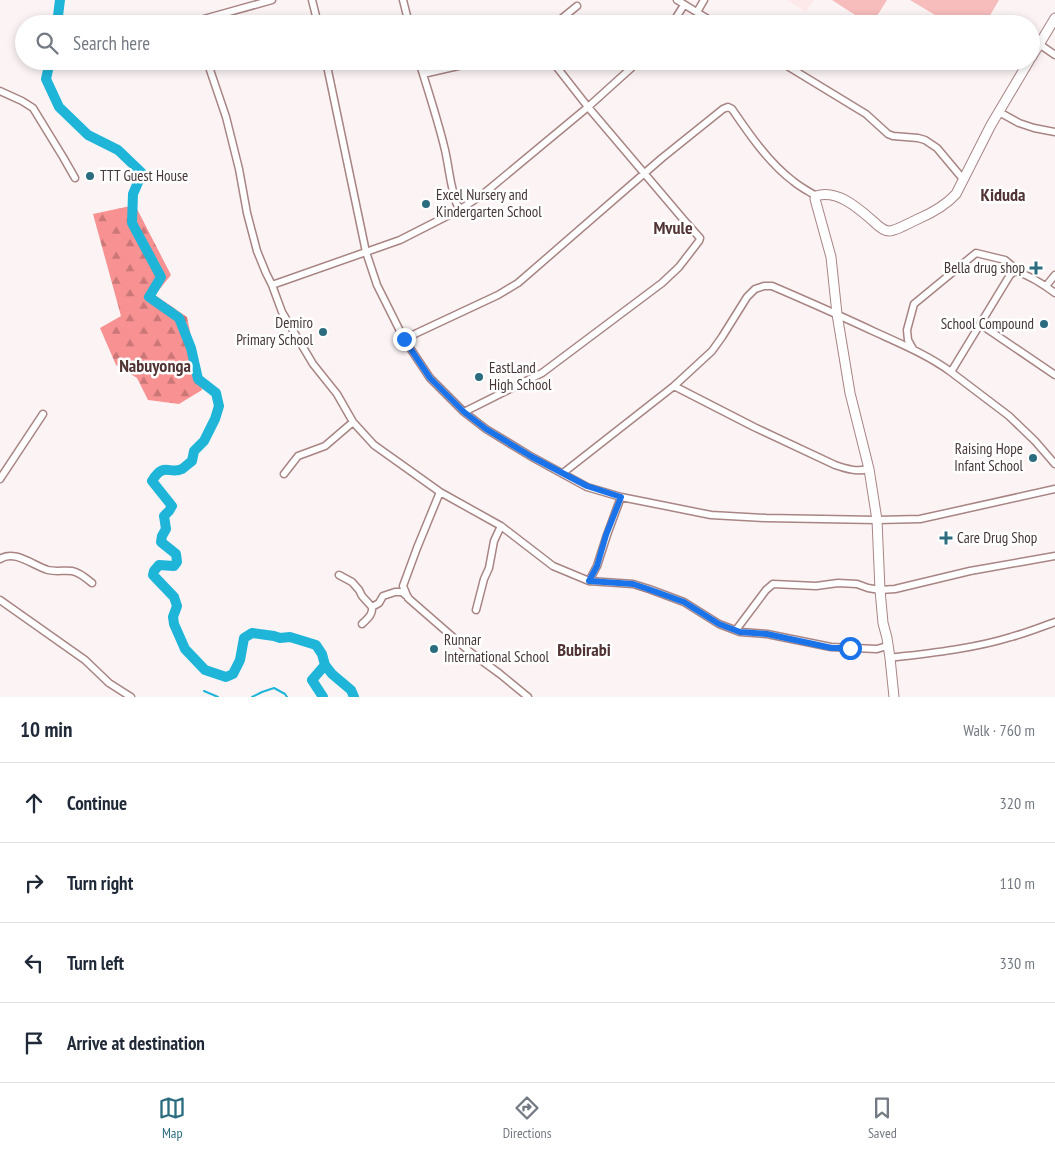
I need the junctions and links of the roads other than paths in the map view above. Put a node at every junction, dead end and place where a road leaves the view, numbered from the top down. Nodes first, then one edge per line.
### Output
1 (272, 0) edge
2 (312, 0) edge
3 (403, 0) edge
4 (677, 0) edge
5 (704, 0) edge
6 (684, 4) junction
7 (577, 6) dead end
8 (697, 12) junction
9 (222, 15) edge
10 (316, 15) edge
11 (407, 15) edge
12 (566, 15) edge
13 (677, 15) edge
14 (702, 15) edge
15 (1055, 18) edge
16 (1040, 42) edge
17 (1040, 45) edge
18 (1055, 55) edge
19 (211, 70) edge
20 (328, 70) edge
21 (422, 70) edge
22 (441, 70) edge
23 (559, 70) edge
24 (629, 70) edge
25 (794, 70) edge
26 (1024, 70) edge
27 (423, 74) junction
28 (0, 91) edge
29 (588, 107) junction
30 (999, 112) junction
31 (1055, 132) edge
32 (645, 174) junction
33 (75, 178) dead end
34 (963, 179) junction
35 (816, 196) junction
36 (459, 210) junction
37 (366, 252) junction
38 (1021, 273) junction
39 (1055, 275) edge
40 (272, 285) junction
41 (1046, 286) junction
42 (1055, 293) edge
43 (837, 314) junction
44 (980, 324) junction
45 (404, 339) junction
46 (914, 350) junction
47 (951, 372) junction
48 (1055, 375) edge
49 (674, 386) junction
50 (464, 412) junction
51 (43, 414) dead end
52 (353, 422) junction
53 (1055, 464) edge
54 (869, 469) junction
55 (563, 473) junction
56 (284, 474) dead end
57 (0, 479) edge
58 (1055, 489) edge
59 (440, 492) junction
60 (621, 497) junction
61 (877, 520) junction
62 (501, 526) junction
63 (1055, 556) edge
64 (0, 559) edge
65 (339, 576) dead end
66 (589, 581) junction
67 (92, 583) dead end
68 (880, 590) junction
69 (408, 598) junction
70 (0, 600) edge
71 (372, 607) junction
72 (476, 610) dead end
73 (1055, 622) edge
74 (362, 624) dead end
75 (736, 630) junction
76 (887, 646) junction
77 (890, 658) junction
78 (524, 696) edge
79 (131, 697) edge
80 (894, 697) edge

1 - 9 street
2 - 10 street
3 - 11 street
4 - 6 street
5 - 8 street
6 - 8 street
6 - 13 street
7 - 12 street
8 - 14 street
15 - 16 street
17 - 18 street
19 - 40 street
20 - 37 street
21 - 27 street
22 - 27 street
23 - 29 street
24 - 29 street
25 - 34 street
26 - 30 street
27 - 36 street
28 - 33 street
29 - 32 street
29 - 36 street
30 - 31 street
30 - 34 street
32 - 35 street
32 - 45 street
32 - 50 street
34 - 35 street
35 - 43 street
36 - 37 street
37 - 40 street
37 - 45 street
38 - 41 street
38 - 44 street
38 - 46 street
39 - 41 street
40 - 52 street
41 - 42 street
43 - 46 street
43 - 49 street
43 - 54 street
44 - 47 street
44 - 48 street
45 - 50 street
46 - 47 street
47 - 53 street
49 - 54 street
49 - 55 street
50 - 55 street
51 - 57 street
52 - 56 street
52 - 59 street
54 - 61 street
55 - 60 street
58 - 61 street
59 - 62 street
59 - 69 street
60 - 61 street
60 - 66 street
61 - 68 street
62 - 66 street
62 - 72 street
63 - 68 street
64 - 67 street
65 - 71 street
66 - 75 street
68 - 75 street
68 - 76 street
69 - 71 street
69 - 78 street
70 - 79 street
71 - 74 street
73 - 77 street
75 - 76 street
76 - 77 street
77 - 80 street

